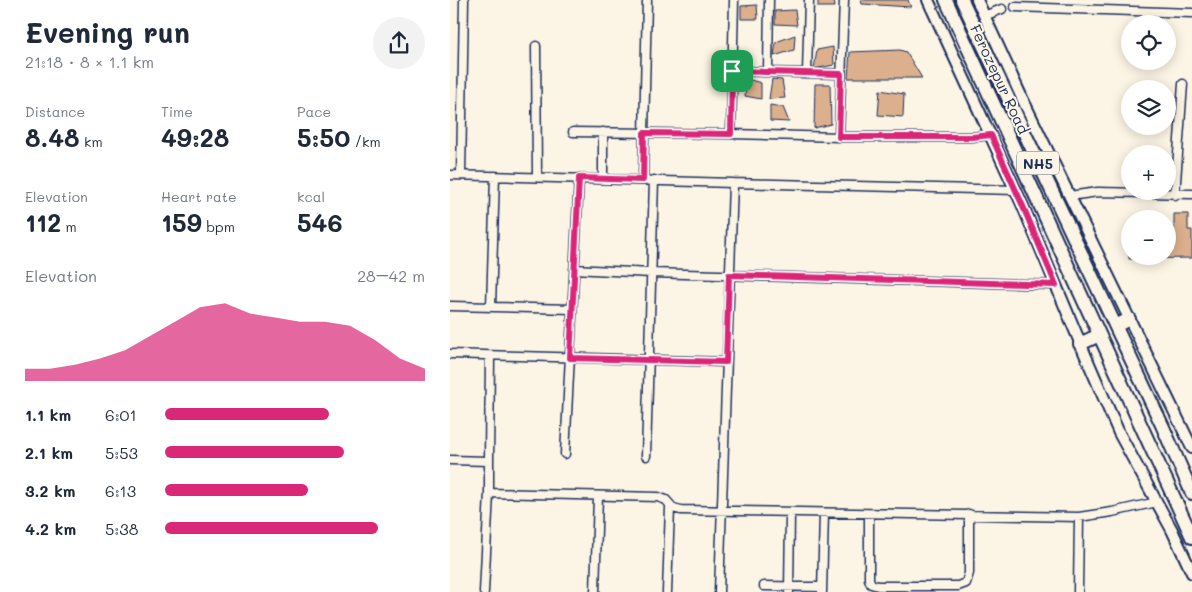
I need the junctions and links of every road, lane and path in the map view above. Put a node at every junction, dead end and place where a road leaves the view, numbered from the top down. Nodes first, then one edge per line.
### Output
1 (464, 0) edge
2 (647, 0) edge
3 (734, 0) edge
4 (770, 0) edge
5 (810, 0) edge
6 (844, 0) edge
7 (928, 0) edge
8 (946, 0) edge
9 (962, 0) edge
10 (977, 0) edge
11 (1015, 7) dead end
12 (1002, 10) dead end
13 (1192, 12) edge
14 (984, 16) junction
15 (536, 46) dead end
16 (732, 71) junction
17 (768, 72) junction
18 (807, 73) junction
19 (841, 74) junction
20 (1183, 84) dead end
21 (573, 132) dead end
22 (603, 132) junction
23 (644, 133) junction
24 (731, 134) junction
25 (991, 135) junction
26 (839, 137) junction
27 (450, 175) edge
28 (461, 175) junction
29 (495, 176) junction
30 (537, 177) junction
31 (579, 178) junction
32 (603, 179) junction
33 (643, 180) junction
34 (654, 180) junction
35 (1176, 181) edge
36 (733, 183) junction
37 (1016, 190) junction
38 (1121, 193) edge
39 (1192, 194) edge
40 (1176, 195) edge
41 (1069, 196) junction
42 (574, 269) junction
43 (651, 273) junction
44 (729, 275) junction
45 (1056, 285) junction
46 (450, 306) edge
47 (491, 307) junction
48 (572, 309) junction
49 (1128, 319) junction
50 (1116, 326) junction
51 (1099, 335) junction
52 (1080, 344) junction
53 (450, 354) edge
54 (490, 356) junction
55 (570, 358) junction
56 (649, 360) junction
57 (726, 362) junction
58 (1192, 448) edge
59 (565, 454) dead end
60 (646, 456) dead end
61 (450, 460) edge
62 (489, 461) junction
63 (489, 493) junction
64 (1192, 493) edge
65 (598, 496) junction
66 (1157, 502) junction
67 (670, 507) junction
68 (721, 511) junction
69 (790, 513) junction
70 (824, 513) junction
71 (869, 514) junction
72 (969, 514) junction
73 (1079, 517) junction
74 (1192, 537) edge
75 (1192, 573) edge
76 (764, 586) dead end
77 (789, 589) edge
78 (878, 589) edge
79 (822, 590) edge
80 (484, 592) edge
81 (595, 592) edge
82 (666, 592) edge
83 (718, 592) edge
84 (1078, 592) edge

1 - 28 street
2 - 23 street
3 - 16 street
4 - 17 street
5 - 18 street
6 - 19 street
7 - 25 main road
8 - 51 highway, Ferozepur Road / NH5
9 - 50 highway, Ferozepur Road / NH5
10 - 14 main road
11 - 13 street
12 - 14 street
14 - 41 main road
15 - 30 street
16 - 17 street
16 - 24 street
17 - 18 street
18 - 19 street
19 - 26 street
20 - 35 street
21 - 22 street
22 - 23 street
22 - 32 street
23 - 24 street
23 - 33 street
24 - 26 street
25 - 26 street
25 - 37 main road
27 - 28 street
28 - 29 street
29 - 30 street
29 - 47 street
30 - 31 street
31 - 32 street
31 - 42 street
32 - 33 street
33 - 34 street
34 - 36 street
34 - 43 street
36 - 37 street
36 - 44 street
37 - 45 main road
38 - 41 street
39 - 40 street
41 - 49 main road
42 - 43 street
42 - 48 street
43 - 44 street
43 - 56 street
44 - 45 street
44 - 57 street
45 - 52 main road
46 - 47 street
47 - 48 street
48 - 55 street
49 - 50 highway
49 - 58 main road
50 - 64 highway, NH5
51 - 52 highway
51 - 74 highway, NH5
52 - 66 main road
53 - 54 street
54 - 55 street
54 - 62 street
55 - 56 street
55 - 59 street
56 - 57 street
56 - 60 street
57 - 68 street
61 - 62 street
62 - 63 street
63 - 65 street
63 - 80 street
65 - 67 street
65 - 81 street
66 - 73 street
66 - 75 main road
67 - 68 street
67 - 82 street
68 - 69 street
68 - 83 street
69 - 70 street
69 - 77 street
70 - 71 street
70 - 79 street
71 - 72 street
71 - 78 street
72 - 73 street
72 - 78 street
73 - 84 street
76 - 77 street
77 - 79 street

